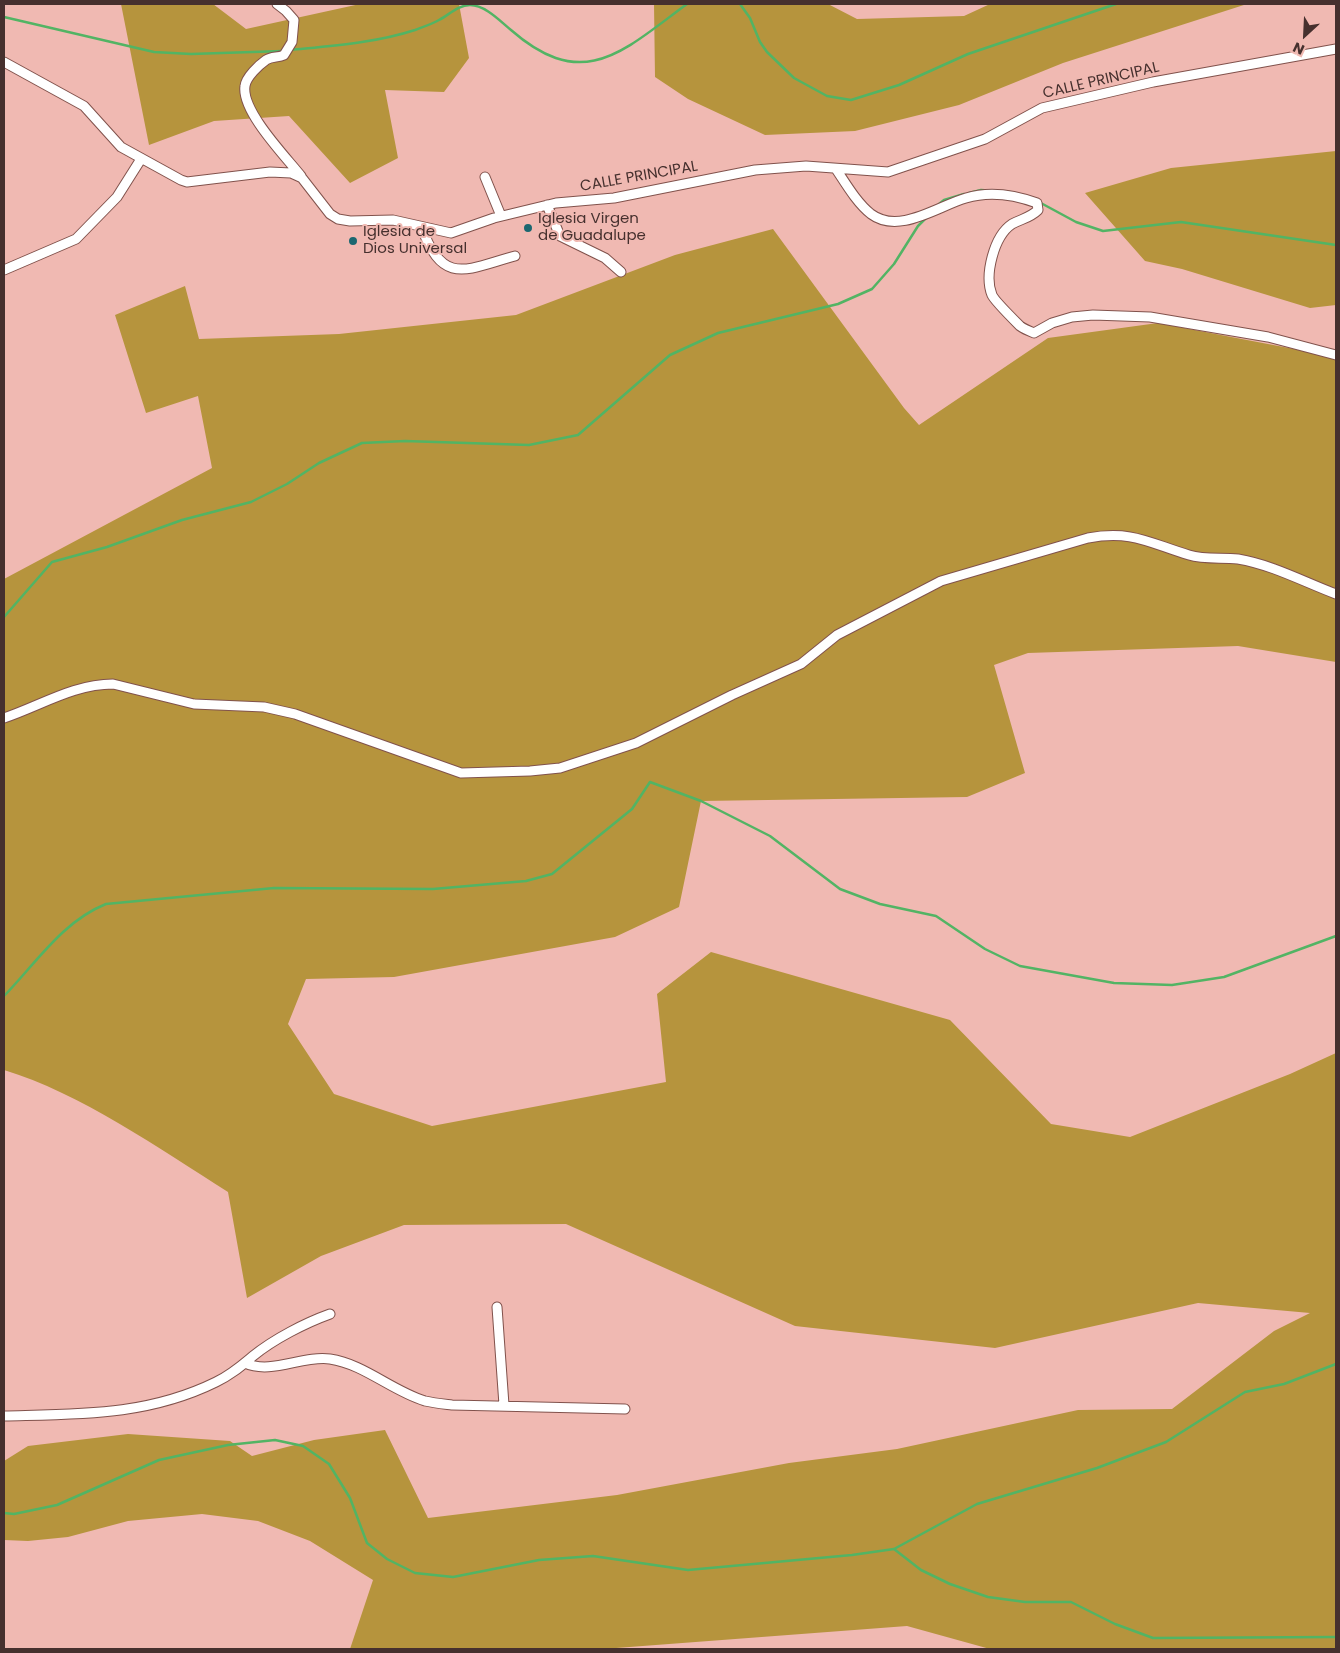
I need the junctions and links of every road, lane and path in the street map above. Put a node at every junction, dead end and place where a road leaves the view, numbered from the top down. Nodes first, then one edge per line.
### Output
1 (277, 4) edge
2 (1336, 49) edge
3 (4, 62) edge
4 (141, 159) junction
5 (836, 168) junction
6 (485, 177) dead end
7 (302, 178) junction
8 (546, 205) junction
9 (501, 216) junction
10 (422, 228) junction
11 (515, 256) dead end
12 (4, 270) edge
13 (621, 272) dead end
14 (1336, 356) edge
15 (1336, 594) edge
16 (4, 718) edge
17 (497, 1307) dead end
18 (330, 1314) dead end
19 (245, 1363) junction
20 (504, 1405) junction
21 (625, 1408) dead end
22 (4, 1416) edge

1 - 7 street, CALLE PRINCIPAL
2 - 5 street, CALLE PRINCIPAL
3 - 4 street
4 - 7 street
4 - 12 street
5 - 8 street, CALLE PRINCIPAL
5 - 14 street
6 - 9 street
7 - 10 street, CALLE PRINCIPAL
8 - 9 street, CALLE PRINCIPAL
8 - 13 street
9 - 10 street, CALLE PRINCIPAL
10 - 11 street
15 - 16 street
17 - 20 street
18 - 19 street
19 - 20 street
19 - 22 street
20 - 21 street

